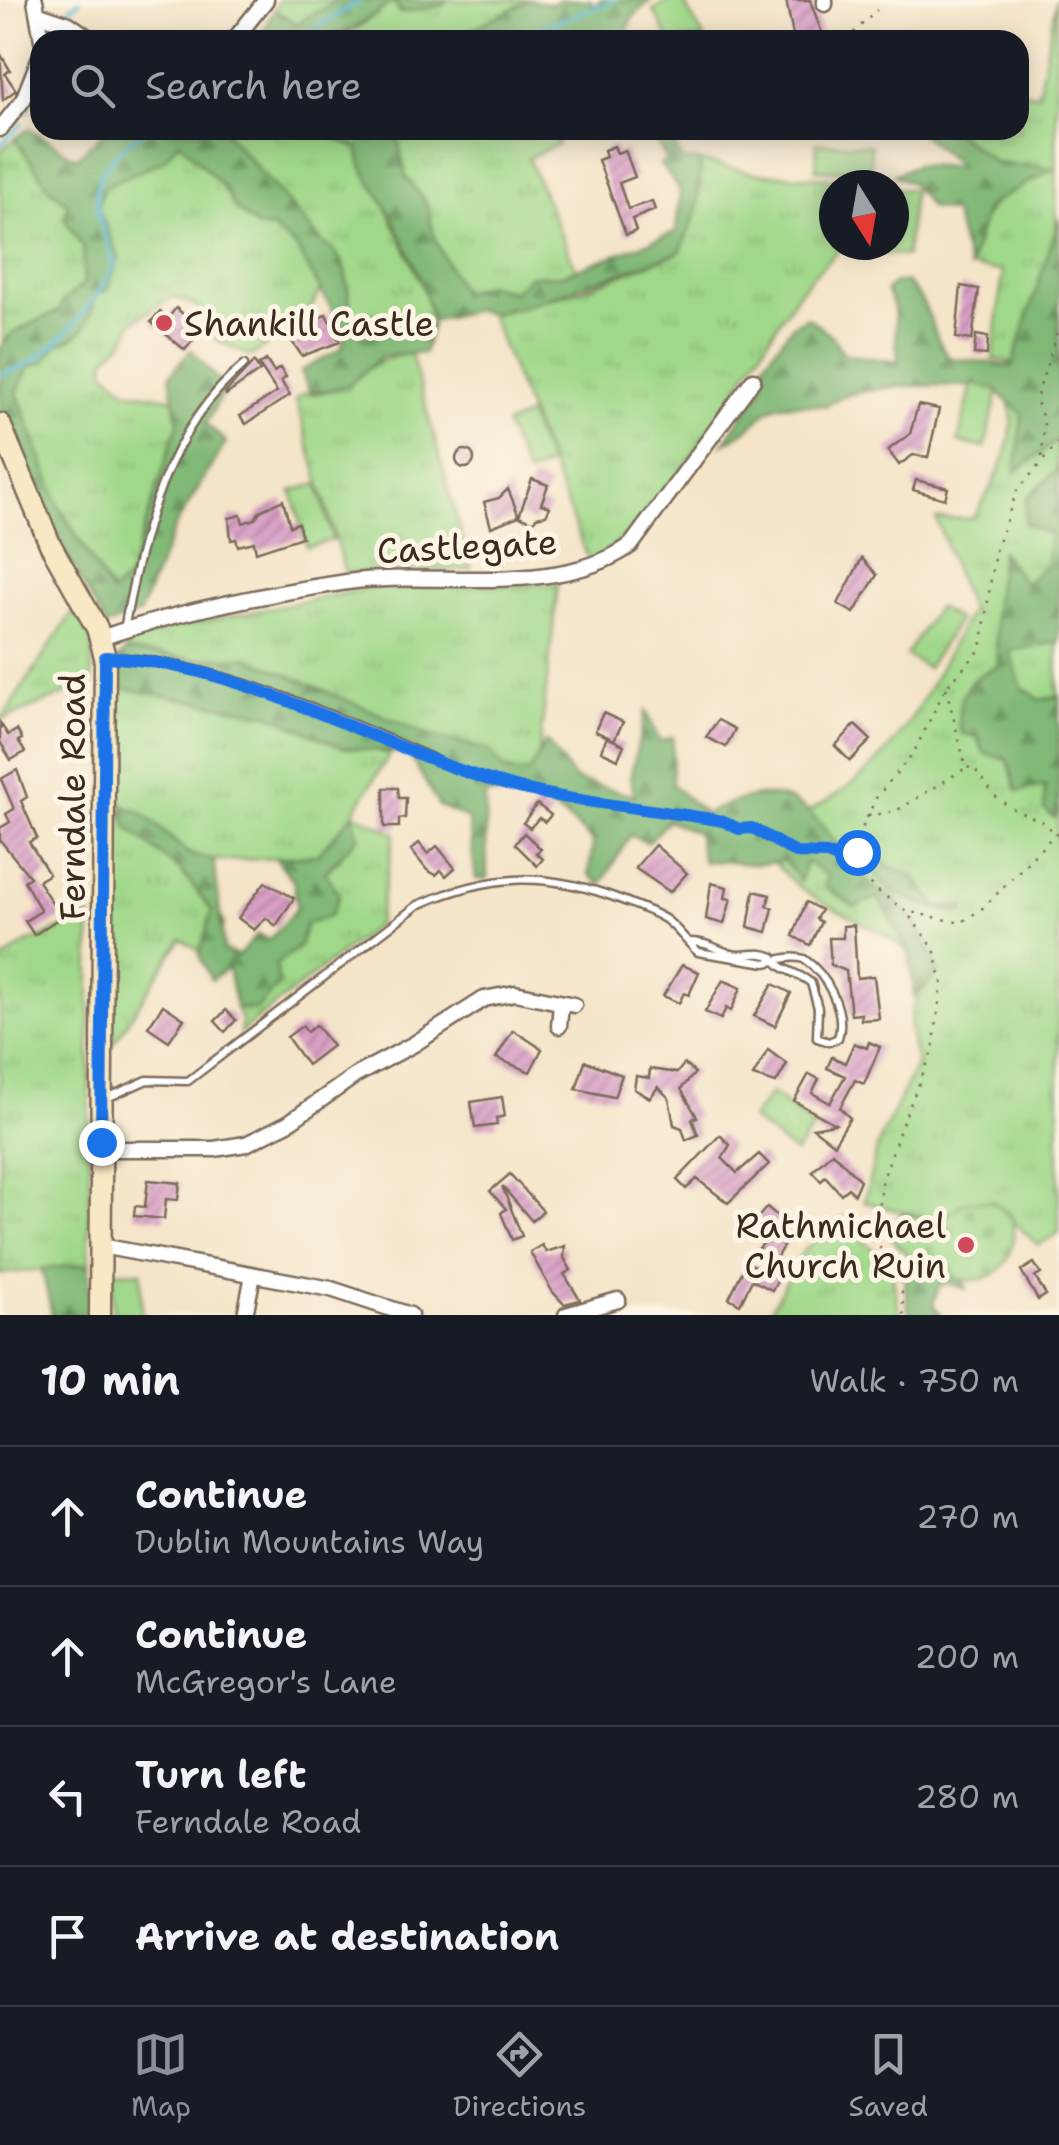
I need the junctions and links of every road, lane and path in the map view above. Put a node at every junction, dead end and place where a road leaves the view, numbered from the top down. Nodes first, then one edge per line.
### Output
1 (266, 0) edge
2 (37, 7) edge
3 (877, 10) dead end
4 (78, 30) edge
5 (242, 30) edge
6 (856, 30) edge
7 (30, 82) edge
8 (0, 129) edge
9 (1059, 326) edge
10 (244, 365) dead end
11 (753, 380) dead end
12 (0, 424) edge
13 (1059, 442) edge
14 (1042, 458) junction
15 (124, 630) junction
16 (103, 648) junction
17 (946, 687) junction
18 (432, 758) joint
19 (966, 768) junction
20 (866, 816) junction
21 (1057, 832) edge
22 (859, 867) junction
23 (906, 911) junction
24 (690, 942) junction
25 (736, 956) junction
26 (774, 961) junction
27 (558, 1026) dead end
28 (104, 1100) junction
29 (101, 1149) junction
30 (101, 1246) junction
31 (253, 1274) junction
32 (618, 1300) dead end
33 (100, 1315) edge
34 (245, 1315) edge
35 (410, 1315) edge
36 (566, 1315) edge
37 (904, 1315) edge

1 - 5 street
2 - 4 street
3 - 6 path
7 - 8 street
9 - 14 path
10 - 15 lane
11 - 15 street, Castlegate
12 - 16 street, Ferndale Road
13 - 14 path
14 - 17 path
15 - 16 street, Castlegate
16 - 18 lane
16 - 28 street, Ferndale Road
17 - 19 path
17 - 20 path
18 - 22 path
19 - 20 path
19 - 21 path
20 - 22 path
21 - 23 path
22 - 23 path
23 - 37 path
24 - 25 lane
24 - 25 lane
24 - 28 lane
25 - 26 lane
26 - 26 lane
27 - 29 street
28 - 29 street, Ferndale Road
29 - 30 street, Ferndale Road
30 - 31 street
30 - 33 street, Ferndale Road
31 - 34 street
31 - 35 street
32 - 36 street

